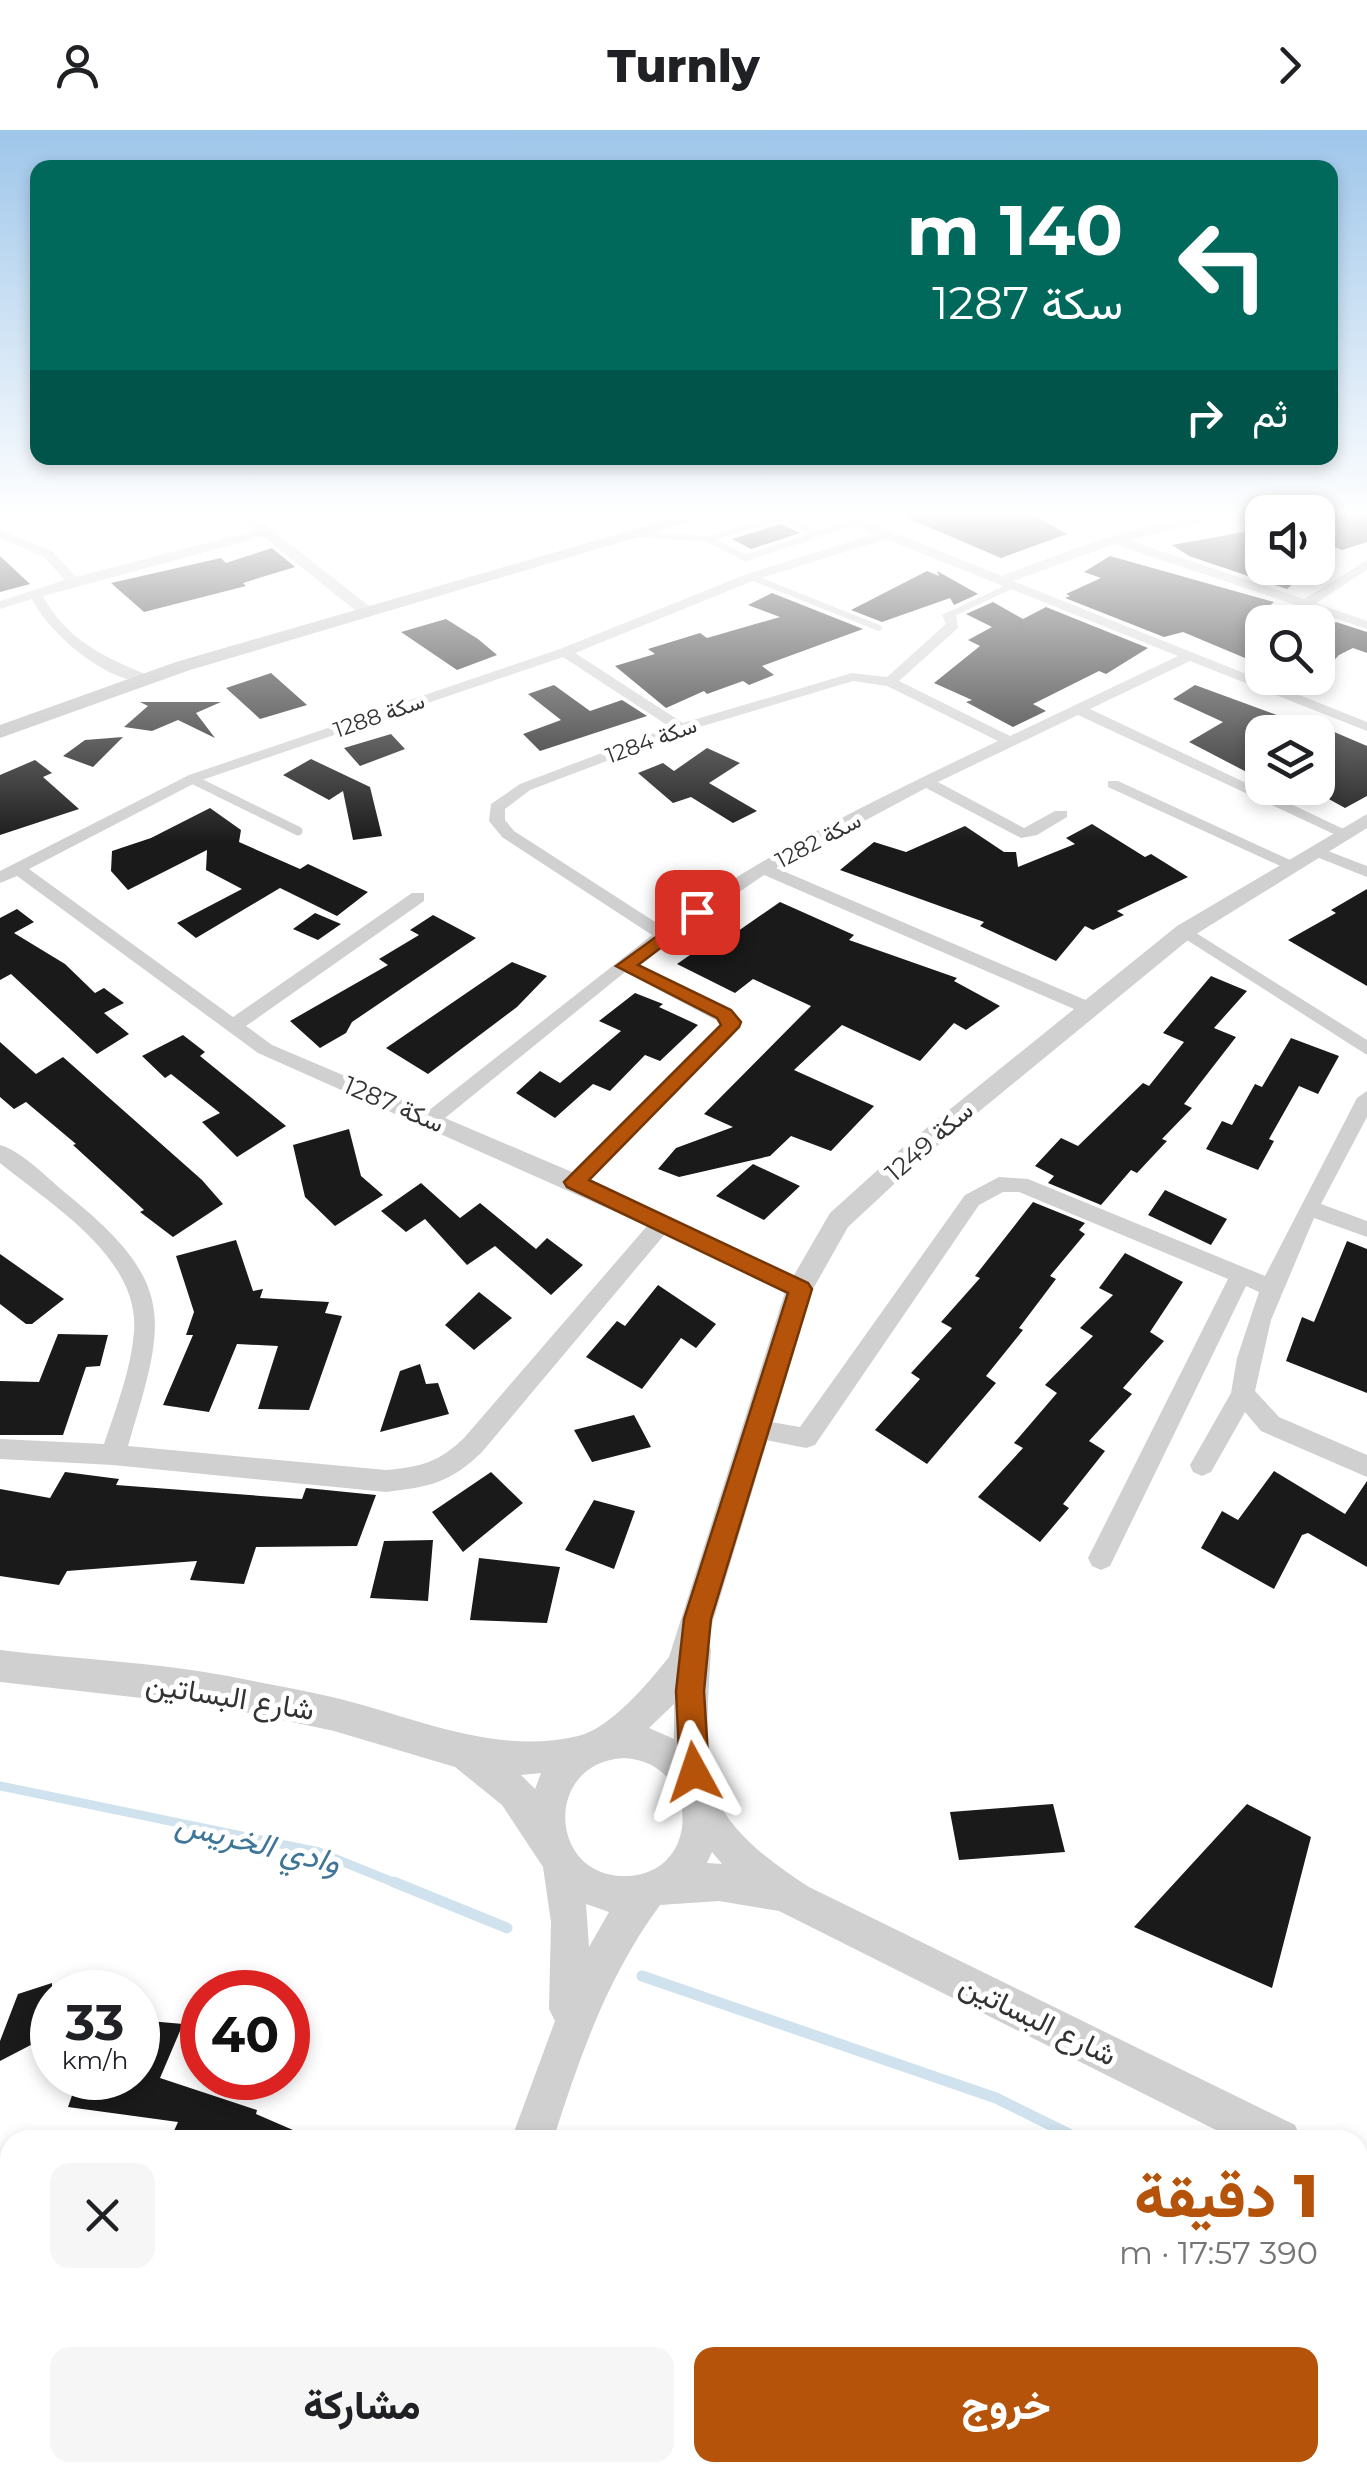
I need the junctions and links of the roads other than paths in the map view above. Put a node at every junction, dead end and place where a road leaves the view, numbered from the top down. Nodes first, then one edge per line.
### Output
1 (50, 623) edge
2 (331, 623) edge
3 (638, 623) edge
4 (867, 623) edge
5 (952, 623) edge
6 (1107, 623) edge
7 (880, 628) dead end
8 (565, 652) junction
9 (1192, 655) junction
10 (146, 678) junction
11 (890, 682) junction
12 (1079, 710) junction
13 (1367, 727) edge
14 (681, 728) junction
15 (0, 732) edge
16 (1011, 742) junction
17 (192, 778) junction
18 (928, 783) junction
19 (1113, 784) dead end
20 (1060, 814) dead end
21 (1356, 827) edge
22 (298, 831) dead end
23 (1304, 858) junction
24 (763, 869) junction
25 (1367, 872) edge
26 (9, 874) edge
27 (418, 897) dead end
28 (1186, 931) junction
29 (664, 934) junction
30 (626, 966) junction
31 (1088, 1008) junction
32 (231, 1027) junction
33 (1367, 1049) edge
34 (1367, 1098) edge
35 (431, 1119) junction
36 (0, 1152) edge
37 (575, 1182) junction
38 (1311, 1208) junction
39 (663, 1222) junction
40 (1367, 1229) edge
41 (1242, 1274) junction
42 (1272, 1288) junction
43 (800, 1289) junction
44 (1243, 1394) junction
45 (754, 1429) junction
46 (0, 1449) edge
47 (114, 1455) junction
48 (1202, 1465) dead end
49 (1367, 1466) edge
50 (1100, 1558) dead end
51 (697, 1619) junction
52 (0, 1666) edge
53 (594, 1748) junction
54 (455, 1750) junction
55 (699, 1800) junction
56 (556, 1852) junction
57 (653, 1890) junction
58 (796, 1900) junction
59 (564, 2046) junction
60 (535, 2130) edge
61 (1260, 2130) edge

1 - 10 street
2 - 10 main road
3 - 8 street, سكة 1288
4 - 7 lane
5 - 11 street
6 - 9 street
8 - 14 street
8 - 17 street, سكة 1288
9 - 12 street, سكة 1282
9 - 13 street
10 - 15 main road
11 - 14 street, سكة 1284
11 - 16 street, سكة 1284
12 - 16 street, سكة 1282
12 - 21 street
14 - 29 street, سكة 1284
16 - 18 street, سكة 1282
17 - 22 lane
17 - 26 street, سكة 1288
18 - 20 street
18 - 24 street, سكة 1282
19 - 23 street
21 - 23 street, سكة 1249
23 - 25 street
23 - 28 street, سكة 1249
24 - 29 street, سكة 1282
24 - 31 street
26 - 32 street, سكة 1287
27 - 32 street
28 - 31 street, سكة 1249
28 - 33 street
29 - 30 street, سكة 1282
30 - 35 street, سكة 1282
30 - 37 street
31 - 43 street, سكة 1249
32 - 35 street, سكة 1287
34 - 38 street
35 - 37 street, سكة 1287
36 - 47 street
37 - 39 street, سكة 1287
38 - 40 street
38 - 42 street
39 - 43 street, سكة 1287
39 - 47 street
41 - 42 street
41 - 45 street
41 - 50 street
42 - 44 street
43 - 45 street, سكة 1249
44 - 48 street
44 - 49 street
45 - 51 street, سكة 1249
46 - 47 street
51 - 53 street, سكة 1249
51 - 55 street, سكة 1249
52 - 54 street, شارع البساتين
53 - 54 street, شارع البساتين
53 - 55 street
53 - 56 street
54 - 56 street, شارع البساتين
55 - 57 street
55 - 58 street, شارع البساتين
56 - 57 street
56 - 59 street
57 - 58 street, شارع البساتين
57 - 59 street
58 - 61 street, شارع البساتين
59 - 60 street

